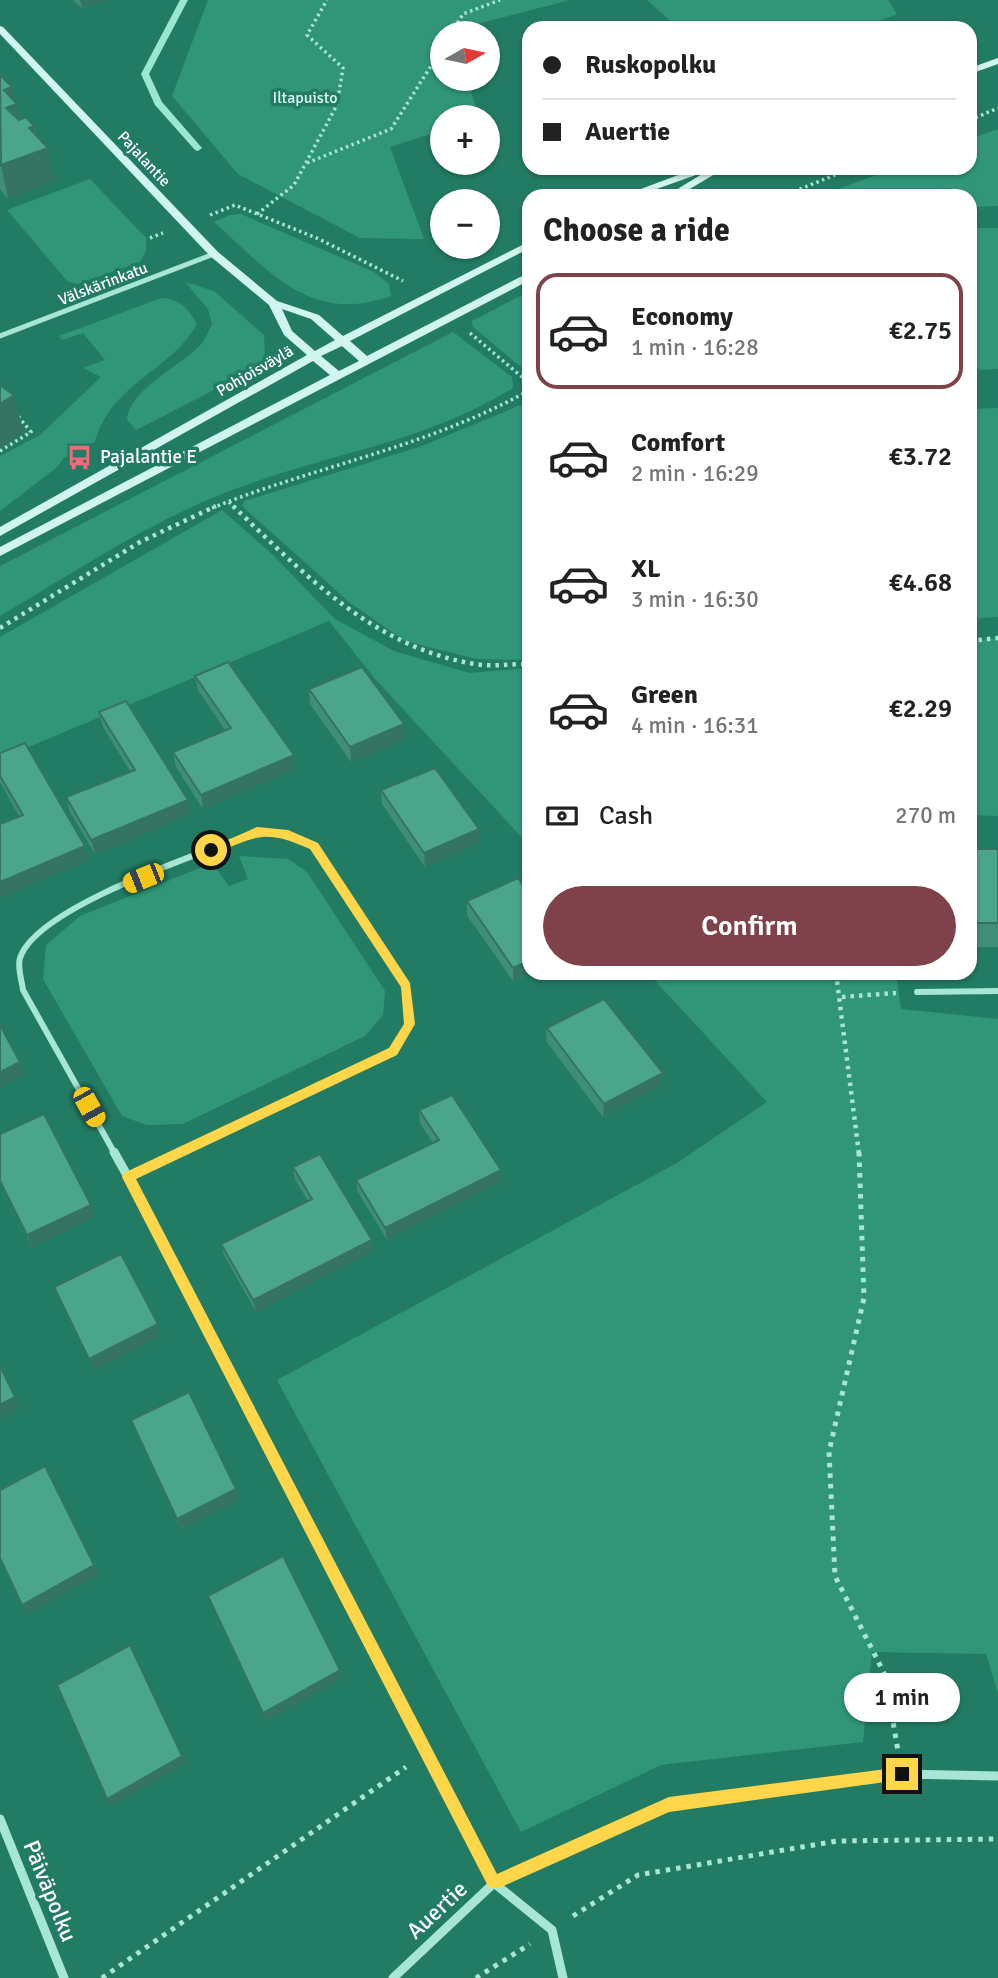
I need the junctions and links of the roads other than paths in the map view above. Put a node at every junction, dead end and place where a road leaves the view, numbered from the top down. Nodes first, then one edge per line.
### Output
1 (0, 29) edge
2 (998, 61) edge
3 (977, 68) edge
4 (687, 175) edge
5 (708, 175) edge
6 (647, 189) edge
7 (683, 189) edge
8 (522, 248) edge
9 (214, 254) junction
10 (522, 280) edge
11 (273, 303) junction
12 (0, 336) edge
13 (343, 341) junction
14 (315, 355) junction
15 (367, 362) junction
16 (339, 376) junction
17 (0, 532) edge
18 (0, 552) edge
19 (998, 991) edge
20 (918, 992) road end
21 (128, 1177) junction
22 (998, 1776) edge
23 (0, 1819) edge
24 (494, 1883) junction
25 (64, 1978) edge
26 (393, 1978) edge
27 (563, 1978) edge

1 - 9 main road, Pajalantie
2 - 3 main road
4 - 6 main road
5 - 7 main road
8 - 13 main road, Pohjoisväylä
9 - 11 main road, Pajalantie
9 - 12 street, Välskärinkatu
10 - 15 main road
11 - 13 main road, Pajalantie
11 - 14 main road, Pajalantie
13 - 14 main road, Pohjoisväylä
13 - 15 main road, Pajalantie
14 - 16 main road, Pajalantie
14 - 17 main road, Pohjoisväylä
15 - 16 main road
16 - 18 main road
19 - 20 street
21 - 21 street
21 - 24 street
22 - 24 street, Auertie
23 - 25 street, Päiväpolku
24 - 26 street, Auertie
24 - 27 street

